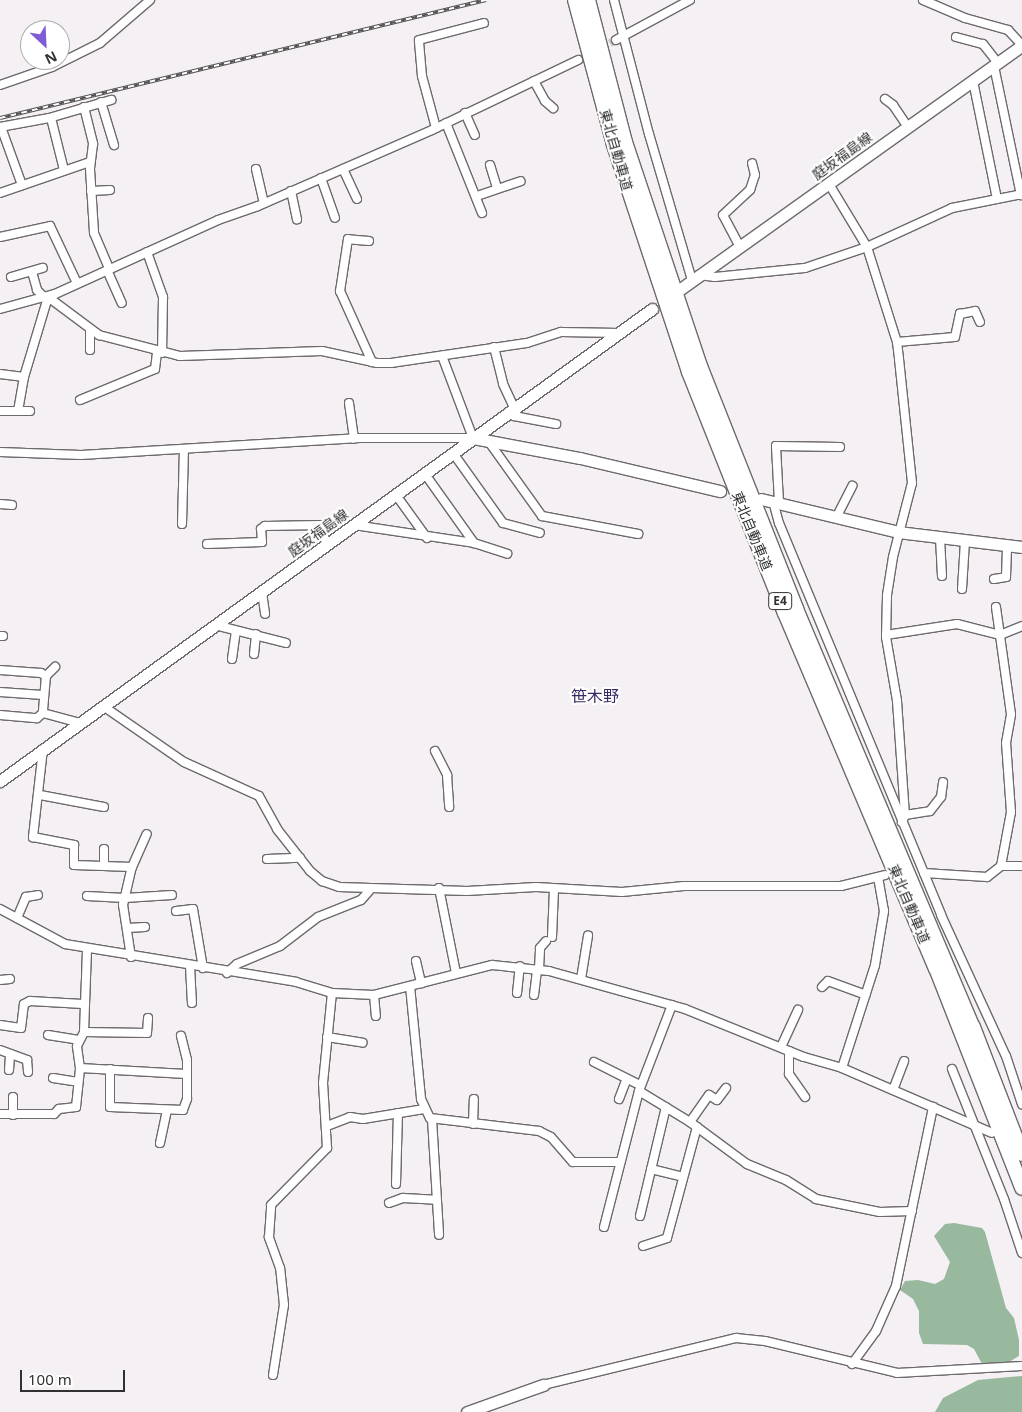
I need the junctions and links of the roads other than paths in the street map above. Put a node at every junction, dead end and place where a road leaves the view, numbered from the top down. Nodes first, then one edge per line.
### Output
1 (150, 0) edge
2 (576, 0) edge
3 (588, 0) edge
4 (614, 0) edge
5 (690, 0) edge
6 (924, 0) edge
7 (484, 23) dead end
8 (956, 37) dead end
9 (619, 39) junction
10 (1022, 45) edge
11 (578, 60) tunnel mouth
12 (996, 64) junction
13 (534, 80) junction
14 (973, 80) junction
15 (0, 86) edge
16 (885, 99) dead end
17 (111, 100) dead end
18 (101, 102) junction
19 (84, 107) junction
20 (553, 108) dead end
21 (465, 114) junction
22 (51, 118) junction
23 (446, 123) junction
24 (1, 127) edge
25 (436, 128) junction
26 (908, 128) junction
27 (475, 135) dead end
28 (114, 145) dead end
29 (90, 162) junction
30 (752, 162) dead end
31 (490, 165) dead end
32 (256, 169) dead end
33 (342, 169) junction
34 (64, 170) junction
35 (321, 178) junction
36 (521, 181) dead end
37 (829, 184) junction
38 (22, 185) junction
39 (497, 188) junction
40 (110, 190) dead end
41 (91, 191) junction
42 (291, 191) junction
43 (0, 193) edge
44 (1021, 194) edge
45 (477, 196) junction
46 (356, 199) dead end
47 (997, 199) junction
48 (264, 203) junction
49 (482, 213) dead end
50 (335, 218) dead end
51 (297, 219) dead end
52 (0, 237) edge
53 (369, 241) dead end
54 (740, 247) junction
55 (867, 247) junction
56 (147, 252) junction
57 (43, 268) dead end
58 (108, 269) junction
59 (32, 272) junction
60 (12, 277) dead end
61 (695, 278) junction
62 (77, 283) junction
63 (679, 290) dead end
64 (47, 297) junction
65 (122, 303) dead end
66 (0, 309) edge
67 (652, 309) dead end
68 (980, 322) dead end
69 (90, 329) junction
70 (619, 333) junction
71 (897, 342) junction
72 (494, 347) junction
73 (90, 350) dead end
74 (160, 353) junction
75 (442, 356) junction
76 (372, 362) junction
77 (0, 374) edge
78 (24, 377) junction
79 (80, 400) dead end
80 (349, 403) dead end
81 (511, 410) junction
82 (0, 411) edge
83 (18, 411) junction
84 (30, 411) dead end
85 (556, 424) dead end
86 (354, 438) junction
87 (473, 438) junction
88 (489, 442) junction
89 (840, 447) dead end
90 (184, 450) junction
91 (0, 452) edge
92 (453, 453) junction
93 (425, 474) junction
94 (852, 486) dead end
95 (720, 491) dead end
96 (396, 496) junction
97 (761, 499) dead end
98 (776, 502) junction
99 (0, 504) edge
100 (12, 505) dead end
101 (837, 516) junction
102 (182, 524) dead end
103 (354, 526) junction
104 (901, 532) junction
105 (540, 533) dead end
106 (638, 534) dead end
107 (427, 538) junction
108 (940, 538) junction
109 (965, 541) junction
110 (474, 543) junction
111 (207, 544) dead end
112 (327, 545) junction
113 (1007, 546) junction
114 (1022, 547) edge
115 (507, 554) dead end
116 (942, 576) dead end
117 (994, 579) dead end
118 (962, 589) dead end
119 (262, 592) junction
120 (996, 607) dead end
121 (265, 614) dead end
122 (215, 625) junction
123 (1022, 626) edge
124 (236, 631) junction
125 (256, 634) junction
126 (886, 635) junction
127 (1000, 635) junction
128 (286, 643) dead end
129 (254, 654) dead end
130 (232, 659) dead end
131 (55, 667) dead end
132 (0, 670) edge
133 (46, 676) junction
134 (0, 692) edge
135 (43, 695) junction
136 (104, 706) junction
137 (43, 713) junction
138 (0, 715) edge
139 (80, 723) junction
140 (43, 749) junction
141 (435, 751) dead end
142 (0, 781) edge
143 (943, 782) dead end
144 (40, 795) junction
145 (104, 807) dead end
146 (448, 807) dead end
147 (903, 819) junction
148 (147, 834) dead end
149 (104, 849) dead end
150 (300, 858) junction
151 (267, 859) dead end
152 (104, 865) junction
153 (1001, 866) junction
154 (1022, 866) edge
155 (132, 867) junction
156 (924, 873) junction
157 (439, 888) junction
158 (370, 890) junction
159 (554, 890) junction
160 (38, 895) dead end
161 (172, 895) dead end
162 (87, 896) dead end
163 (125, 898) junction
164 (0, 909) edge
165 (176, 911) dead end
166 (17, 918) junction
167 (145, 927) dead end
168 (127, 928) junction
169 (588, 936) dead end
170 (87, 949) junction
171 (131, 957) junction
172 (416, 961) dead end
173 (190, 966) junction
174 (520, 966) junction
175 (203, 968) junction
176 (538, 969) junction
177 (227, 973) junction
178 (456, 973) junction
179 (10, 979) dead end
180 (581, 979) junction
181 (0, 980) edge
182 (421, 983) junction
183 (410, 986) junction
184 (822, 987) dead end
185 (517, 992) dead end
186 (332, 993) junction
187 (374, 995) junction
188 (534, 995) dead end
189 (866, 995) junction
190 (192, 1003) dead end
191 (84, 1004) junction
192 (672, 1005) junction
193 (798, 1010) dead end
194 (376, 1016) dead end
195 (148, 1018) dead end
196 (0, 1025) edge
197 (84, 1032) junction
198 (48, 1035) dead end
199 (181, 1036) dead end
200 (327, 1037) junction
201 (79, 1040) junction
202 (363, 1043) dead end
203 (785, 1049) junction
204 (0, 1050) edge
205 (10, 1054) junction
206 (904, 1061) dead end
207 (594, 1062) dead end
208 (80, 1068) junction
209 (842, 1068) junction
210 (110, 1069) junction
211 (952, 1069) dead end
212 (9, 1070) dead end
213 (28, 1072) dead end
214 (186, 1074) junction
215 (53, 1078) dead end
216 (626, 1081) junction
217 (78, 1082) junction
218 (640, 1088) junction
219 (726, 1088) dead end
220 (894, 1090) junction
221 (13, 1097) dead end
222 (805, 1097) dead end
223 (619, 1098) dead end
224 (474, 1099) dead end
225 (1022, 1104) edge
226 (666, 1107) junction
227 (933, 1107) junction
228 (424, 1109) junction
229 (167, 1110) junction
230 (0, 1114) edge
231 (398, 1114) junction
232 (13, 1115) junction
233 (432, 1119) junction
234 (473, 1124) junction
235 (694, 1124) junction
236 (327, 1126) junction
237 (975, 1126) junction
238 (992, 1133) dead end
239 (160, 1143) dead end
240 (1022, 1154) edge
241 (620, 1162) junction
242 (651, 1168) junction
243 (682, 1177) junction
244 (396, 1184) dead end
245 (1022, 1188) edge
246 (436, 1200) junction
247 (389, 1203) dead end
248 (912, 1211) junction
249 (640, 1216) dead end
250 (604, 1227) dead end
251 (439, 1235) dead end
252 (643, 1246) dead end
253 (1022, 1253) edge
254 (852, 1364) junction
255 (1022, 1366) edge
256 (273, 1375) dead end
257 (543, 1385) joint
258 (467, 1412) edge

1 - 15 street
2 - 245 highway, 東北自動車道 / E4
3 - 240 highway, 東北自動車道 / E4
4 - 9 street
5 - 9 street
6 - 10 street
7 - 25 street
8 - 12 street
9 - 61 street
10 - 12 main road, 庭坂福島線
11 - 13 street
12 - 14 main road, 庭坂福島線
12 - 44 street
13 - 20 street
13 - 21 street
14 - 26 main road, 庭坂福島線
14 - 47 street
16 - 26 street
17 - 18 street
18 - 19 street
18 - 28 street
19 - 22 street
19 - 29 street
21 - 23 street
21 - 27 street
22 - 24 street
22 - 34 street
23 - 25 street
23 - 45 street
24 - 38 street
25 - 33 street
26 - 37 main road, 庭坂福島線
29 - 34 street
29 - 41 street
30 - 54 street
31 - 39 street
32 - 48 street
33 - 35 street
33 - 46 street
34 - 38 street
35 - 42 street
35 - 50 street
36 - 39 street
37 - 54 main road, 庭坂福島線
37 - 55 street
38 - 43 street
39 - 45 street
40 - 41 street
41 - 58 street
42 - 48 street
42 - 51 street
44 - 47 street
45 - 49 street
47 - 55 street
48 - 56 street
52 - 62 street
53 - 76 street
54 - 61 main road, 庭坂福島線
55 - 61 street
55 - 71 street
56 - 58 street
56 - 74 street
57 - 59 street
58 - 62 street
58 - 65 street
59 - 60 street
59 - 64 street
61 - 63 main road, 庭坂福島線
62 - 64 street
64 - 66 street
64 - 69 street
64 - 78 street
67 - 70 main road, 庭坂福島線
68 - 71 street
69 - 73 street
69 - 74 street
70 - 72 street
70 - 81 main road, 庭坂福島線
71 - 104 street
72 - 75 street
72 - 81 street
74 - 76 street
74 - 79 street
75 - 76 street
75 - 87 street
77 - 78 street
78 - 83 street
80 - 86 street
81 - 85 street
81 - 87 main road, 庭坂福島線
82 - 83 street
83 - 84 street
86 - 87 street
86 - 90 street
87 - 88 main road
87 - 92 main road, 庭坂福島線
88 - 95 main road
88 - 106 street
89 - 98 street
90 - 91 street
90 - 102 street
92 - 93 main road, 庭坂福島線
92 - 105 street
93 - 96 main road, 庭坂福島線
93 - 110 street
94 - 101 street
96 - 103 main road, 庭坂福島線
96 - 107 street
97 - 98 main road
98 - 101 main road
98 - 147 street
99 - 100 street
101 - 104 main road
103 - 107 street
103 - 112 main road, 庭坂福島線
104 - 108 main road
104 - 126 street
107 - 110 street
108 - 109 main road
108 - 116 street
109 - 113 main road
109 - 118 street
110 - 115 street
111 - 112 street
112 - 119 main road, 庭坂福島線
113 - 114 main road
113 - 117 street
119 - 121 street
119 - 122 main road, 庭坂福島線
120 - 127 street
122 - 124 street
122 - 136 main road, 庭坂福島線
123 - 127 street
124 - 125 street
124 - 130 street
125 - 128 street
125 - 129 street
126 - 127 street
126 - 147 street
127 - 153 street
131 - 133 street
132 - 133 street
133 - 135 street
134 - 135 street
135 - 137 street
136 - 139 main road, 庭坂福島線
136 - 150 street
137 - 138 street
137 - 139 street
139 - 140 main road, 庭坂福島線
140 - 142 main road, 庭坂福島線
140 - 144 street
141 - 146 street
143 - 147 street
144 - 145 street
144 - 152 street
147 - 156 street
148 - 155 street
149 - 152 street
150 - 151 street
150 - 158 street
152 - 155 street
153 - 154 street
153 - 156 street
155 - 163 street
156 - 225 street
157 - 158 street
157 - 159 street
157 - 178 street
158 - 177 street
159 - 176 street
159 - 189 street
160 - 166 street
161 - 163 street
162 - 163 street
163 - 168 street
164 - 166 street
165 - 175 street
166 - 170 street
167 - 168 street
168 - 171 street
169 - 180 street
170 - 171 street
170 - 191 street
171 - 173 street
172 - 182 street
173 - 175 street
173 - 190 street
174 - 176 street
174 - 178 street
174 - 185 street
175 - 177 street
176 - 180 street
176 - 188 street
177 - 186 street
178 - 182 street
179 - 181 street
180 - 192 street
182 - 183 street
183 - 187 street
183 - 228 street
184 - 189 street
186 - 187 street
186 - 200 street
187 - 194 street
189 - 209 street
191 - 196 street
191 - 197 street
192 - 203 street
192 - 218 street
193 - 203 street
195 - 197 street
197 - 201 street
198 - 201 street
199 - 214 street
200 - 202 street
200 - 236 street
201 - 208 street
203 - 209 street
203 - 222 street
204 - 205 street
205 - 212 street
205 - 213 street
206 - 220 street
207 - 216 street
208 - 210 street
208 - 217 street
209 - 220 street
210 - 214 street
210 - 229 street
211 - 237 street
214 - 229 street
215 - 217 street
216 - 218 street
216 - 223 street
217 - 232 street
218 - 226 street
218 - 241 street
219 - 235 street
220 - 227 street
221 - 232 street
224 - 234 street
226 - 235 street
226 - 242 street
227 - 237 street
227 - 248 street
228 - 231 street
228 - 233 street
229 - 239 street
230 - 232 street
231 - 236 street
231 - 244 street
233 - 234 street
233 - 246 street
234 - 241 street
235 - 243 street
235 - 248 street
236 - 256 street
237 - 238 street
237 - 253 street
241 - 250 street
242 - 243 street
242 - 249 street
243 - 252 street
246 - 247 street
246 - 251 street
248 - 254 street
254 - 255 street
254 - 257 street
257 - 258 main road

